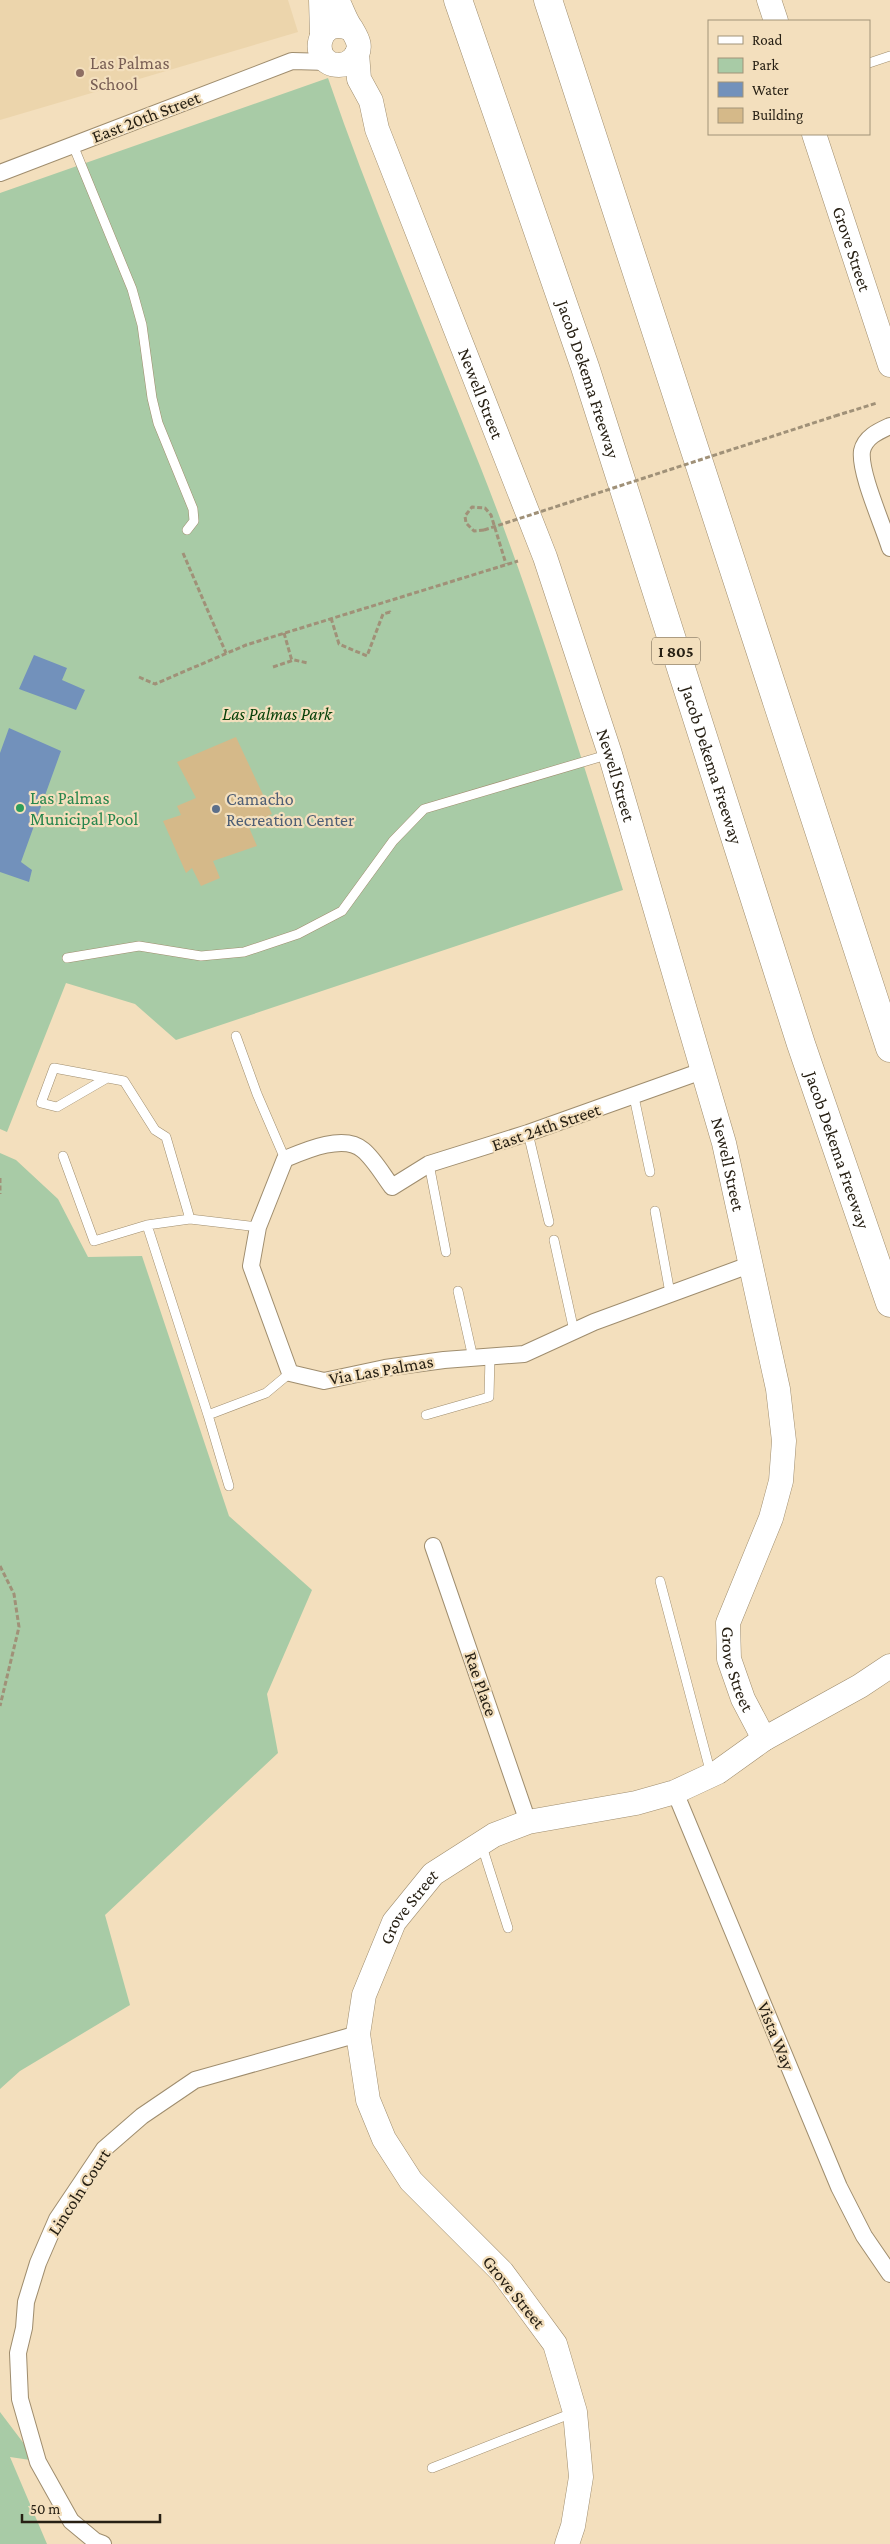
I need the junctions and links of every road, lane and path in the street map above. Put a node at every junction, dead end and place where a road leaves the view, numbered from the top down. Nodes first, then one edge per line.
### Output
1 (321, 0) edge
2 (337, 0) edge
3 (458, 0) edge
4 (548, 0) edge
5 (769, 0) edge
6 (776, 20) edge
7 (351, 29) junction
8 (321, 37) junction
9 (357, 53) junction
10 (890, 56) edge
11 (292, 62) junction
12 (332, 63) junction
13 (870, 63) edge
14 (377, 130) junction
15 (814, 135) edge
16 (73, 145) junction
17 (0, 173) edge
18 (890, 365) edge
19 (877, 403) dead end
20 (890, 426) edge
21 (187, 530) dead end
22 (890, 548) edge
23 (183, 553) dead end
24 (518, 561) dead end
25 (506, 564) junction
26 (391, 614) dead end
27 (331, 618) junction
28 (284, 633) junction
29 (226, 652) junction
30 (292, 661) junction
31 (308, 663) dead end
32 (273, 666) dead end
33 (138, 677) dead end
34 (610, 754) junction
35 (67, 958) dead end
36 (236, 1036) dead end
37 (890, 1048) edge
38 (702, 1071) junction
39 (107, 1078) junction
40 (634, 1097) junction
41 (528, 1133) junction
42 (63, 1156) dead end
43 (284, 1159) junction
44 (429, 1164) junction
45 (650, 1172) dead end
46 (0, 1178) edge
47 (0, 1194) edge
48 (655, 1211) dead end
49 (190, 1219) junction
50 (549, 1222) dead end
51 (147, 1225) junction
52 (258, 1227) junction
53 (554, 1240) dead end
54 (446, 1252) dead end
55 (752, 1264) junction
56 (458, 1291) dead end
57 (670, 1293) junction
58 (890, 1303) edge
59 (574, 1331) junction
60 (490, 1356) junction
61 (473, 1358) junction
62 (290, 1373) junction
63 (208, 1415) junction
64 (426, 1415) dead end
65 (784, 1441) joint
66 (229, 1486) dead end
67 (433, 1546) dead end
68 (0, 1566) edge
69 (660, 1581) dead end
70 (890, 1666) edge
71 (0, 1706) edge
72 (764, 1739) junction
73 (712, 1776) junction
74 (675, 1792) junction
75 (528, 1822) junction
76 (481, 1843) junction
77 (508, 1928) dead end
78 (358, 2034) junction
79 (890, 2274) edge
80 (575, 2412) junction
81 (432, 2468) dead end
82 (103, 2544) edge
83 (567, 2544) edge

1 - 8 street, Newell Street
2 - 7 street, Newell Street
3 - 58 highway, Jacob Dekema Freeway / I 805
4 - 37 highway
5 - 6 street
7 - 8 street
7 - 9 street, Newell Street
8 - 11 street, East 20th Street
8 - 12 street, Newell Street
9 - 12 street
9 - 14 street, Newell Street
10 - 13 lane
11 - 12 street, East 20th Street
11 - 16 street, East 20th Street
12 - 14 street, Newell Street
14 - 34 street, Newell Street
15 - 18 street, Grove Street
16 - 17 street, East 20th Street
16 - 21 lane
19 - 25 path, bridge
20 - 22 street
23 - 29 path
24 - 25 path
25 - 27 path
26 - 27 path
27 - 28 path
28 - 29 path
28 - 30 path
29 - 33 path
30 - 31 path
30 - 32 path
34 - 35 lane
34 - 38 street, Newell Street
36 - 43 lane
38 - 40 street, East 24th Street
38 - 55 street, Newell Street
39 - 39 lane
39 - 49 lane
40 - 41 street, East 24th Street
40 - 45 lane
41 - 44 street, East 24th Street
41 - 50 lane
42 - 51 lane
43 - 44 street, East 24th Street
43 - 52 street
44 - 54 lane
46 - 47 path
48 - 57 lane
49 - 51 lane
49 - 52 lane
51 - 63 lane
52 - 62 street
53 - 59 lane
55 - 57 street, Via Las Palmas
55 - 65 street, Newell Street
56 - 61 lane
57 - 59 street, Via Las Palmas
59 - 60 street, Via Las Palmas
60 - 61 street, Via Las Palmas
60 - 64 lane
61 - 62 street, Via Las Palmas
62 - 63 lane
63 - 66 lane
65 - 72 street, Grove Street
67 - 75 street, Rae Place
68 - 71 path
69 - 73 lane
70 - 72 street
72 - 73 street, Grove Street
73 - 74 street, Grove Street
74 - 75 street, Grove Street
74 - 79 street, Vista Way
75 - 76 street, Grove Street
76 - 77 lane
76 - 78 street, Grove Street
78 - 80 street, Grove Street
78 - 82 street, Lincoln Court
80 - 81 lane
80 - 83 street, Grove Street

